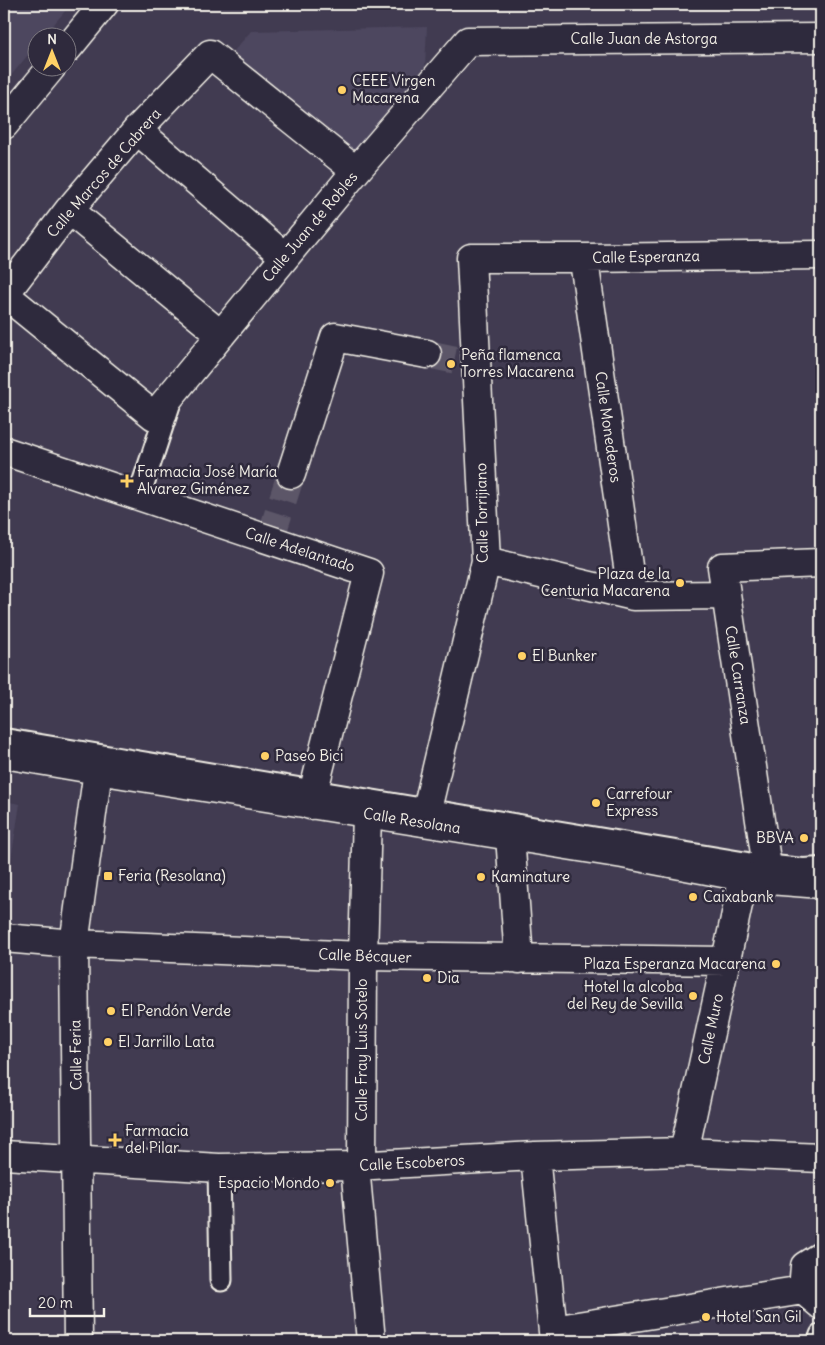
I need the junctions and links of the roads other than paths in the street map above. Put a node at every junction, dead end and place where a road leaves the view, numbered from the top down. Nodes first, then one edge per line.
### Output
1 (104, 4) edge
2 (78, 36) edge
3 (821, 38) edge
4 (468, 41) joint
5 (44, 78) edge
6 (4, 125) edge
7 (138, 130) junction
8 (356, 171) junction
9 (69, 210) junction
10 (821, 255) edge
11 (285, 257) junction
12 (470, 258) joint
13 (586, 258) junction
14 (4, 295) edge
15 (221, 336) junction
16 (427, 354) tunnel mouth
17 (173, 393) junction
18 (4, 451) edge
19 (290, 474) tunnel mouth
20 (139, 496) junction
21 (486, 561) junction
22 (821, 563) edge
23 (726, 594) junction
24 (634, 596) junction
25 (4, 736) edge
26 (4, 754) edge
27 (98, 770) junction
28 (312, 796) junction
29 (367, 814) junction
30 (426, 814) junction
31 (510, 836) junction
32 (821, 865) edge
33 (760, 873) junction
34 (821, 884) edge
35 (4, 938) edge
36 (74, 944) junction
37 (363, 956) junction
38 (519, 959) junction
39 (726, 960) junction
40 (684, 1152) junction
41 (4, 1155) edge
42 (535, 1156) junction
43 (821, 1158) edge
44 (77, 1159) junction
45 (358, 1166) junction
46 (219, 1168) junction
47 (821, 1256) edge
48 (221, 1280) dead end
49 (812, 1298) edge
50 (821, 1335) edge
51 (553, 1336) edge
52 (78, 1341) edge
53 (371, 1341) edge
54 (819, 1341) edge

1 - 2 street
3 - 4 street, Calle Juan de Astorga
4 - 8 street, Calle Juan de Robles
5 - 6 street
7 - 8 street, Calle Marcos de Cabrera
7 - 9 street, Calle Marcos de Cabrera
7 - 11 street
8 - 11 street, Calle Juan de Robles
9 - 14 street, Calle Marcos de Cabrera
9 - 15 street
10 - 13 street, Calle Esperanza
11 - 15 street, Calle Juan de Robles
12 - 13 street, Calle Esperanza
12 - 21 street, Calle Torrijiano
13 - 24 street, Calle Monederos
14 - 17 street, Calle Juan de Robles
15 - 17 street, Calle Juan de Robles
16 - 19 street
17 - 20 street
18 - 20 street, Calle Adelantado
20 - 28 street, Calle Adelantado
21 - 24 street
21 - 30 street, Calle Torrijiano
22 - 23 street, Calle Carranza
23 - 24 street
23 - 33 street, Calle Carranza
25 - 28 lane, Calle Resolana
26 - 27 street, Calle Resolana
27 - 28 street, Calle Resolana
27 - 36 street, Calle Feria
28 - 29 street, Calle Resolana
28 - 30 lane, Calle Resolana
29 - 30 street, Calle Resolana
29 - 37 street, Calle Fray Luis Sotelo
30 - 31 street, Calle Resolana
30 - 33 lane, Calle Resolana
31 - 33 street, Calle Resolana
31 - 38 street
32 - 33 lane, Calle Resolana
33 - 34 street, Calle Resolana
33 - 39 street, Calle Muro
35 - 36 street, Calle Bécquer
36 - 37 street, Calle Bécquer
36 - 44 street, Calle Feria
37 - 38 street, Calle Bécquer
37 - 45 street, Calle Fray Luis Sotelo
38 - 39 street, Calle Bécquer
39 - 40 street, Calle Muro
40 - 42 street, Calle Escoberos
40 - 43 street, Calle Escoberos
41 - 44 street, Calle Escoberos
42 - 45 street, Calle Escoberos
42 - 51 street
44 - 46 street, Calle Escoberos
44 - 52 street, Calle Feria
45 - 46 street, Calle Escoberos
45 - 53 street, Calle Fray Luis Sotelo
46 - 48 street
47 - 49 street
49 - 51 street
50 - 54 street

